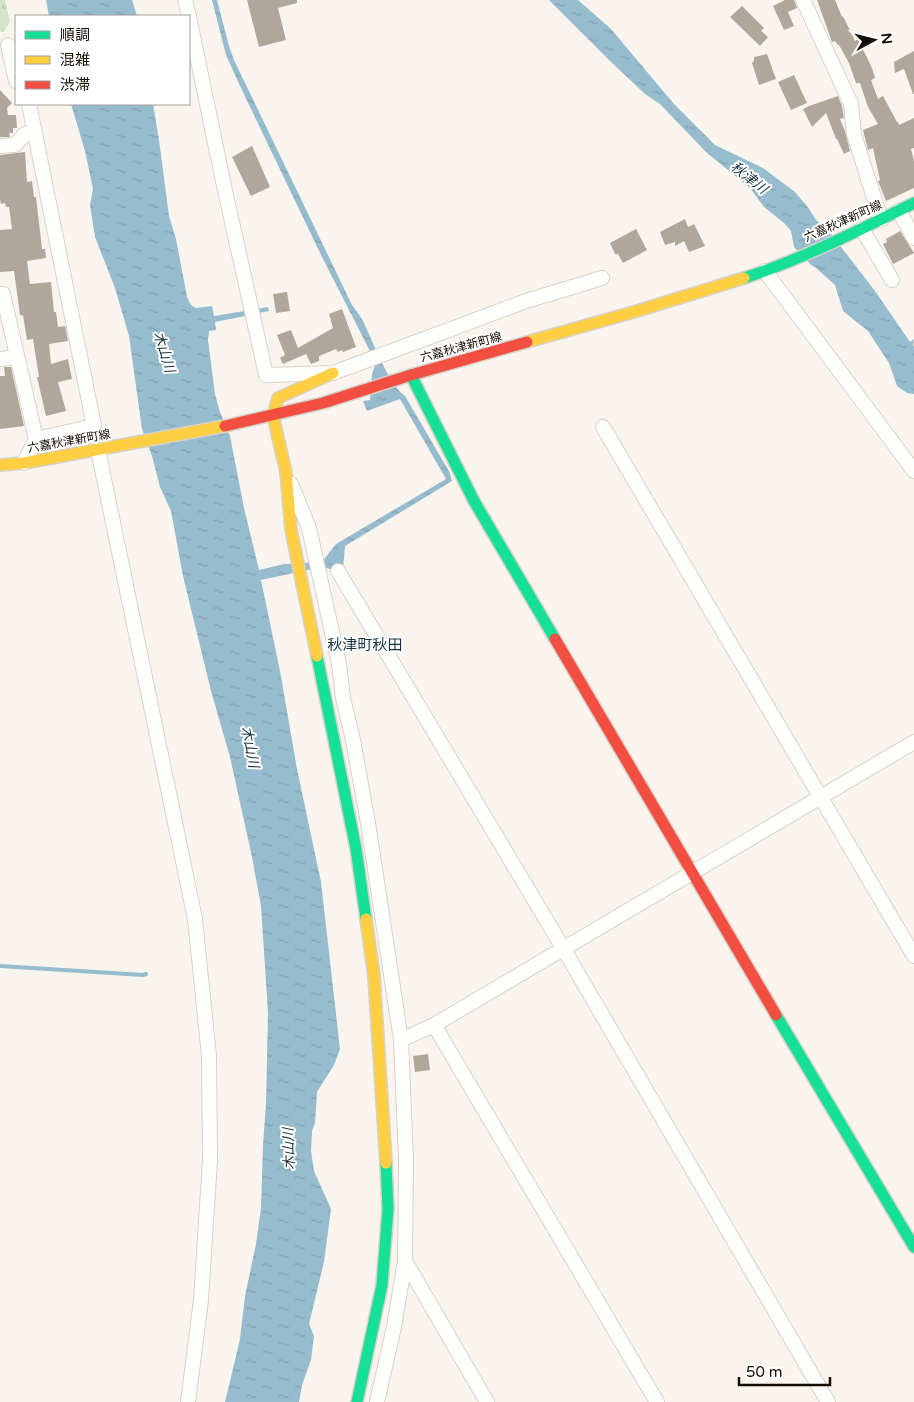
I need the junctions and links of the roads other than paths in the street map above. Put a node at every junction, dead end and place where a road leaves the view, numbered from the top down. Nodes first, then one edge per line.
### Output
1 (185, 0) edge
2 (803, 0) edge
3 (189, 15) edge
4 (190, 22) edge
5 (8, 45) dead end
6 (15, 76) edge
7 (30, 105) edge
8 (35, 132) junction
9 (0, 146) edge
10 (914, 203) edge
11 (899, 211) junction
12 (881, 220) junction
13 (862, 229) junction
14 (914, 238) edge
15 (765, 270) junction
16 (602, 278) dead end
17 (892, 280) dead end
18 (0, 294) edge
19 (17, 357) junction
20 (0, 359) edge
21 (333, 373) junction
22 (411, 375) junction
23 (273, 416) junction
24 (602, 427) dead end
25 (36, 439) junction
26 (98, 450) junction
27 (24, 463) junction
28 (0, 465) edge
29 (914, 471) edge
30 (286, 472) junction
31 (338, 571) dead end
32 (914, 742) edge
33 (821, 796) junction
34 (691, 872) junction
35 (563, 948) junction
36 (914, 956) edge
37 (434, 1025) junction
38 (401, 1040) junction
39 (914, 1247) edge
40 (405, 1261) junction
41 (188, 1402) edge
42 (357, 1402) edge
43 (377, 1402) edge
44 (487, 1402) edge
45 (657, 1402) edge
46 (828, 1402) edge

1 - 3 street
2 - 12 street
4 - 21 street
5 - 6 street
7 - 8 street
8 - 9 street
8 - 25 street
10 - 11 street, 六嘉秋津新町線
11 - 12 street, 六嘉秋津新町線
11 - 14 street
12 - 13 street, 六嘉秋津新町線
13 - 15 street, 六嘉秋津新町線
13 - 17 street
15 - 22 street, 六嘉秋津新町線
15 - 29 street
16 - 21 street
18 - 19 street
19 - 20 street
19 - 25 street
21 - 23 street
22 - 23 street, 六嘉秋津新町線
22 - 34 street
23 - 26 street, 六嘉秋津新町線
23 - 30 street
24 - 33 street
25 - 27 street
26 - 27 street, 六嘉秋津新町線
26 - 41 street
27 - 28 street, 六嘉秋津新町線
30 - 38 street
30 - 42 street
31 - 35 street
32 - 33 street
33 - 34 street
33 - 36 street
34 - 35 street
34 - 39 street
35 - 37 street
35 - 46 street
37 - 38 street
37 - 45 street
38 - 40 street
40 - 43 street
40 - 44 street

